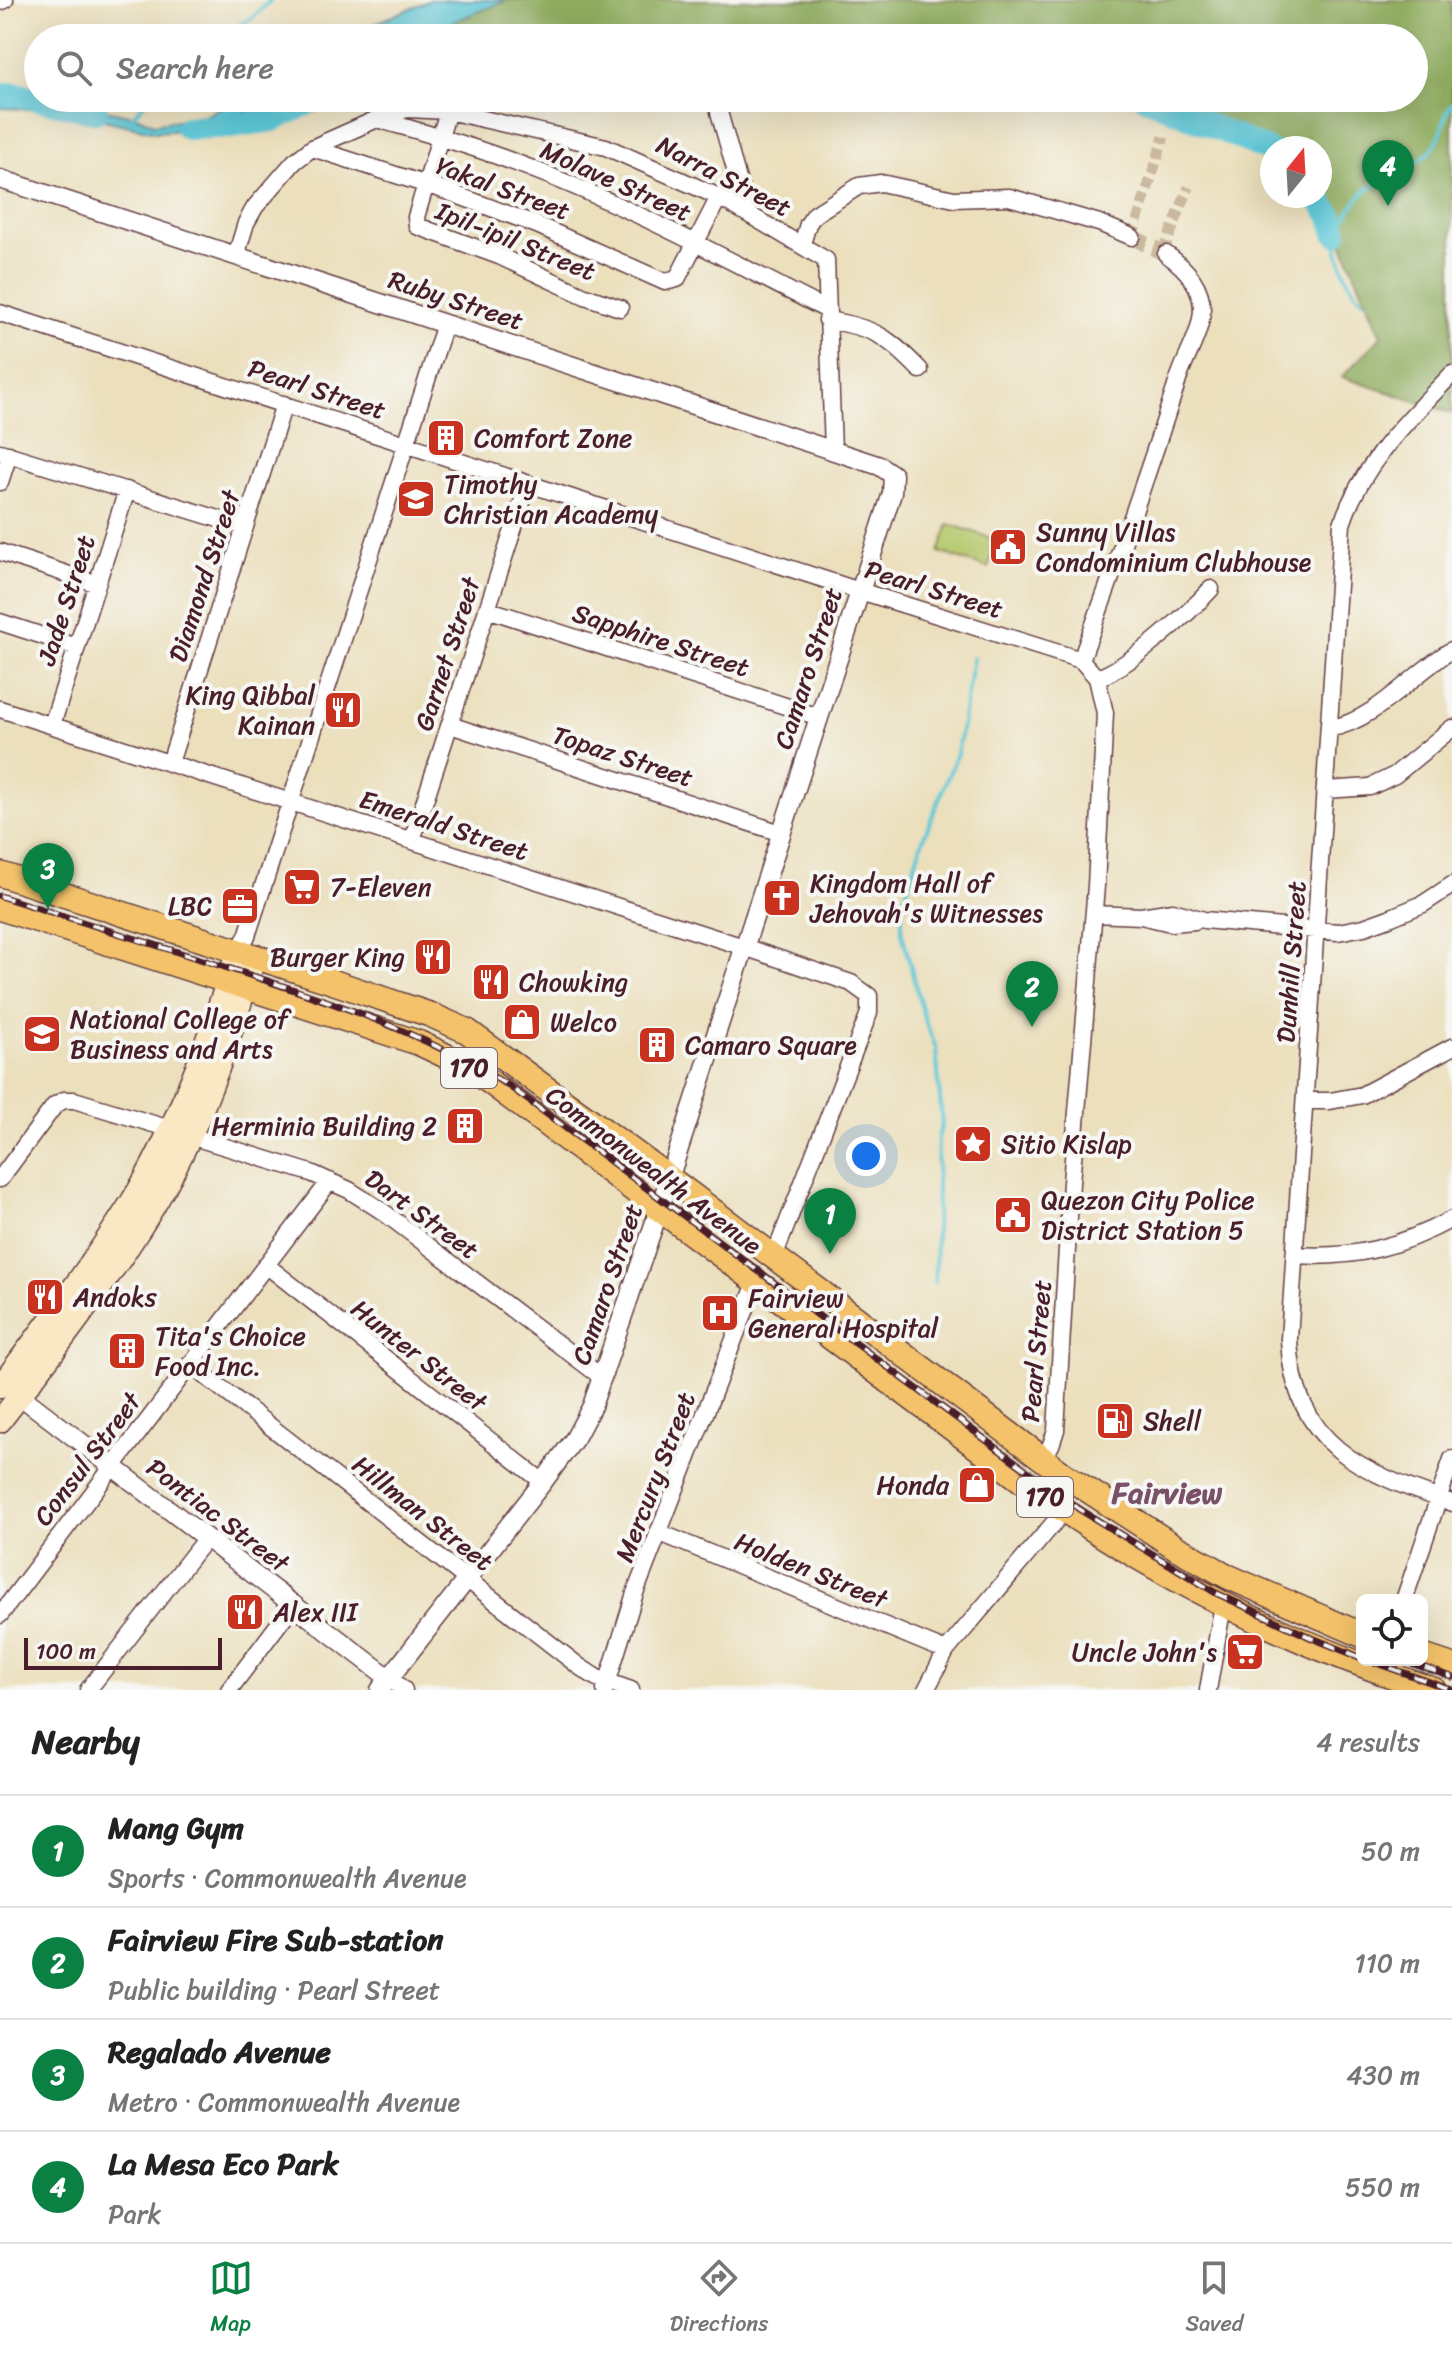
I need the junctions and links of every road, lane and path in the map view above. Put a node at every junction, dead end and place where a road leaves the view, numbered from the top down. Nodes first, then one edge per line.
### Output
1 (398, 112) edge
2 (448, 112) edge
3 (452, 112) edge
4 (719, 112) dead end
5 (377, 119) junction
6 (440, 138) junction
7 (312, 148) junction
8 (0, 179) edge
9 (426, 184) junction
10 (719, 197) junction
11 (747, 212) junction
12 (1132, 237) dead end
13 (695, 243) junction
14 (802, 244) junction
15 (1166, 254) tunnel mouth
16 (236, 256) junction
17 (620, 308) dead end
18 (0, 313) edge
19 (827, 315) junction
20 (445, 324) junction
21 (920, 370) dead end
22 (1452, 374) edge
23 (284, 404) junction
24 (407, 444) junction
25 (833, 450) junction
26 (4, 453) edge
27 (893, 475) joint
28 (0, 482) edge
29 (528, 484) junction
30 (127, 490) junction
31 (245, 527) junction
32 (0, 552) edge
33 (97, 584) junction
34 (1211, 589) dead end
35 (860, 591) junction
36 (487, 609) junction
37 (0, 622) edge
38 (77, 647) junction
39 (1452, 650) edge
40 (1081, 660) junction
41 (1097, 678) junction
42 (0, 709) edge
43 (819, 717) junction
44 (52, 725) junction
45 (450, 725) junction
46 (1331, 728) junction
47 (1452, 728) edge
48 (170, 763) junction
49 (1326, 790) junction
50 (290, 802) junction
51 (781, 833) junction
52 (412, 840) junction
53 (0, 874) edge
54 (1452, 885) edge
55 (0, 908) edge
56 (1094, 914) junction
57 (1316, 931) junction
58 (744, 947) junction
59 (247, 948) junction
60 (237, 983) junction
61 (438, 1018) junction
62 (461, 1028) junction
63 (1452, 1047) edge
64 (434, 1050) junction
65 (1306, 1101) junction
66 (180, 1133) junction
67 (669, 1178) junction
68 (0, 1179) edge
69 (330, 1181) junction
70 (659, 1210) junction
71 (1452, 1219) edge
72 (1295, 1255) junction
73 (774, 1257) junction
74 (266, 1265) junction
75 (756, 1283) junction
76 (190, 1364) junction
77 (603, 1378) junction
78 (6, 1386) edge
79 (0, 1421) edge
80 (1042, 1459) junction
81 (1452, 1459) edge
82 (112, 1466) junction
83 (543, 1482) junction
84 (1445, 1500) edge
85 (1064, 1511) junction
86 (658, 1532) junction
87 (206, 1538) junction
88 (467, 1577) junction
89 (1406, 1594) edge
90 (293, 1605) junction
91 (1223, 1605) junction
92 (0, 1615) edge
93 (1356, 1632) edge
94 (946, 1651) junction
95 (1356, 1658) edge
96 (1428, 1658) edge
97 (1383, 1666) edge
98 (1452, 1666) edge
99 (384, 1684) edge
100 (606, 1686) edge
101 (88, 1690) edge
102 (229, 1690) edge
103 (404, 1690) edge
104 (631, 1690) edge
105 (926, 1690) edge
106 (1208, 1690) edge
107 (1434, 1690) edge

1 - 5 street, Narra Street
2 - 6 street, Ipil-ipil Street
3 - 10 street, Narra Street
4 - 11 street
5 - 6 street, Molave Street
5 - 7 street, Narra Street
6 - 9 street, Ipil-ipil Street
6 - 13 street, Molave Street
7 - 9 street, Yakal Street
7 - 16 street, Narra Street
8 - 16 street, Ruby Street
9 - 13 street, Yakal Street
9 - 17 street, Ipil-ipil Street
10 - 11 street, Narra Street
10 - 13 street
11 - 14 street, Narra Street
12 - 14 street
13 - 19 street, Molave Street
14 - 19 street, Narra Street
15 - 40 street
16 - 20 street, Ruby Street
18 - 23 street, Pearl Street
19 - 21 street, Molave Street
19 - 25 street, Narra Street
20 - 24 street
20 - 25 street, Ruby Street
22 - 46 street, Dunhill Street
23 - 24 street, Pearl Street
23 - 31 street, Diamond Street
24 - 29 street, Pearl Street
24 - 50 street
25 - 27 street, Ruby Street
26 - 28 street
26 - 30 street
27 - 35 street, Camaro Street
29 - 35 street, Pearl Street
29 - 36 street, Garnet Street
30 - 31 street
30 - 33 street, Jade Street
31 - 48 street, Diamond Street
32 - 33 street
33 - 38 street, Jade Street
34 - 41 street
35 - 40 street, Pearl Street
35 - 43 street, Camaro Street
36 - 43 street, Sapphire Street
36 - 45 street, Garnet Street
37 - 38 street
38 - 44 street, Jade Street
39 - 46 street
40 - 41 street
41 - 56 street, Pearl Street
42 - 44 street, Emerald Street
43 - 51 street, Camaro Street
44 - 48 street, Emerald Street
45 - 51 street, Topaz Street
45 - 52 street, Garnet Street
46 - 49 street, Dunhill Street
47 - 49 street
48 - 50 street, Emerald Street
49 - 57 street, Dunhill Street
50 - 52 street, Emerald Street
50 - 59 street
51 - 58 street, Camaro Street
52 - 58 street, Emerald Street
53 - 59 main road, Commonwealth Avenue / 170
54 - 57 street
55 - 60 main road, Commonwealth Avenue / 170
56 - 57 street
56 - 80 street, Pearl Street
57 - 65 street, Dunhill Street
58 - 67 street, Camaro Street
58 - 73 street, Emerald Street
59 - 60 main road
59 - 61 main road, Commonwealth Avenue / 170
60 - 64 main road, Commonwealth Avenue / 170
60 - 66 main road
61 - 62 main road, Commonwealth Avenue / 170
61 - 64 main road
62 - 64 main road
62 - 67 main road, Commonwealth Avenue / 170
63 - 65 street
64 - 70 main road, Commonwealth Avenue / 170
65 - 72 street, Dunhill Street
66 - 68 street, Dart Street
66 - 69 street, Dart Street
66 - 78 main road
67 - 70 street, Camaro Street
67 - 73 main road, Commonwealth Avenue / 170
69 - 74 street, Consul Street
69 - 77 street, Dart Street
70 - 75 main road, Commonwealth Avenue / 170
70 - 77 street, Camaro Street
71 - 72 street
72 - 84 street, Dunhill Street
73 - 80 main road, Commonwealth Avenue / 170
74 - 76 street, Consul Street
74 - 83 street, Hunter Street
75 - 85 main road, Commonwealth Avenue / 170
75 - 86 street, Mercury Street
76 - 82 street, Consul Street
76 - 88 street, Hillman Street
77 - 83 street, Camaro Street
78 - 79 main road
78 - 82 street, Pontiac Street
80 - 93 main road, Commonwealth Avenue / 170
81 - 84 street
82 - 87 street, Pontiac Street
82 - 92 street, Consul Street
83 - 88 street, Camaro Street
84 - 89 street
85 - 91 main road, Commonwealth Avenue / 170
85 - 94 street
86 - 94 street, Holden Street
86 - 100 street, Mercury Street
87 - 90 street, Pontiac Street
87 - 101 street
88 - 99 street, Camaro Street
88 - 100 street, Hillman Street
90 - 99 street, Pontiac Street
90 - 102 street
91 - 95 main road, Commonwealth Avenue / 170
91 - 106 street
94 - 105 street
96 - 98 main road
97 - 107 main road, Commonwealth Avenue / 170
99 - 103 street, Pontiac Street
100 - 104 street, Hillman Street

